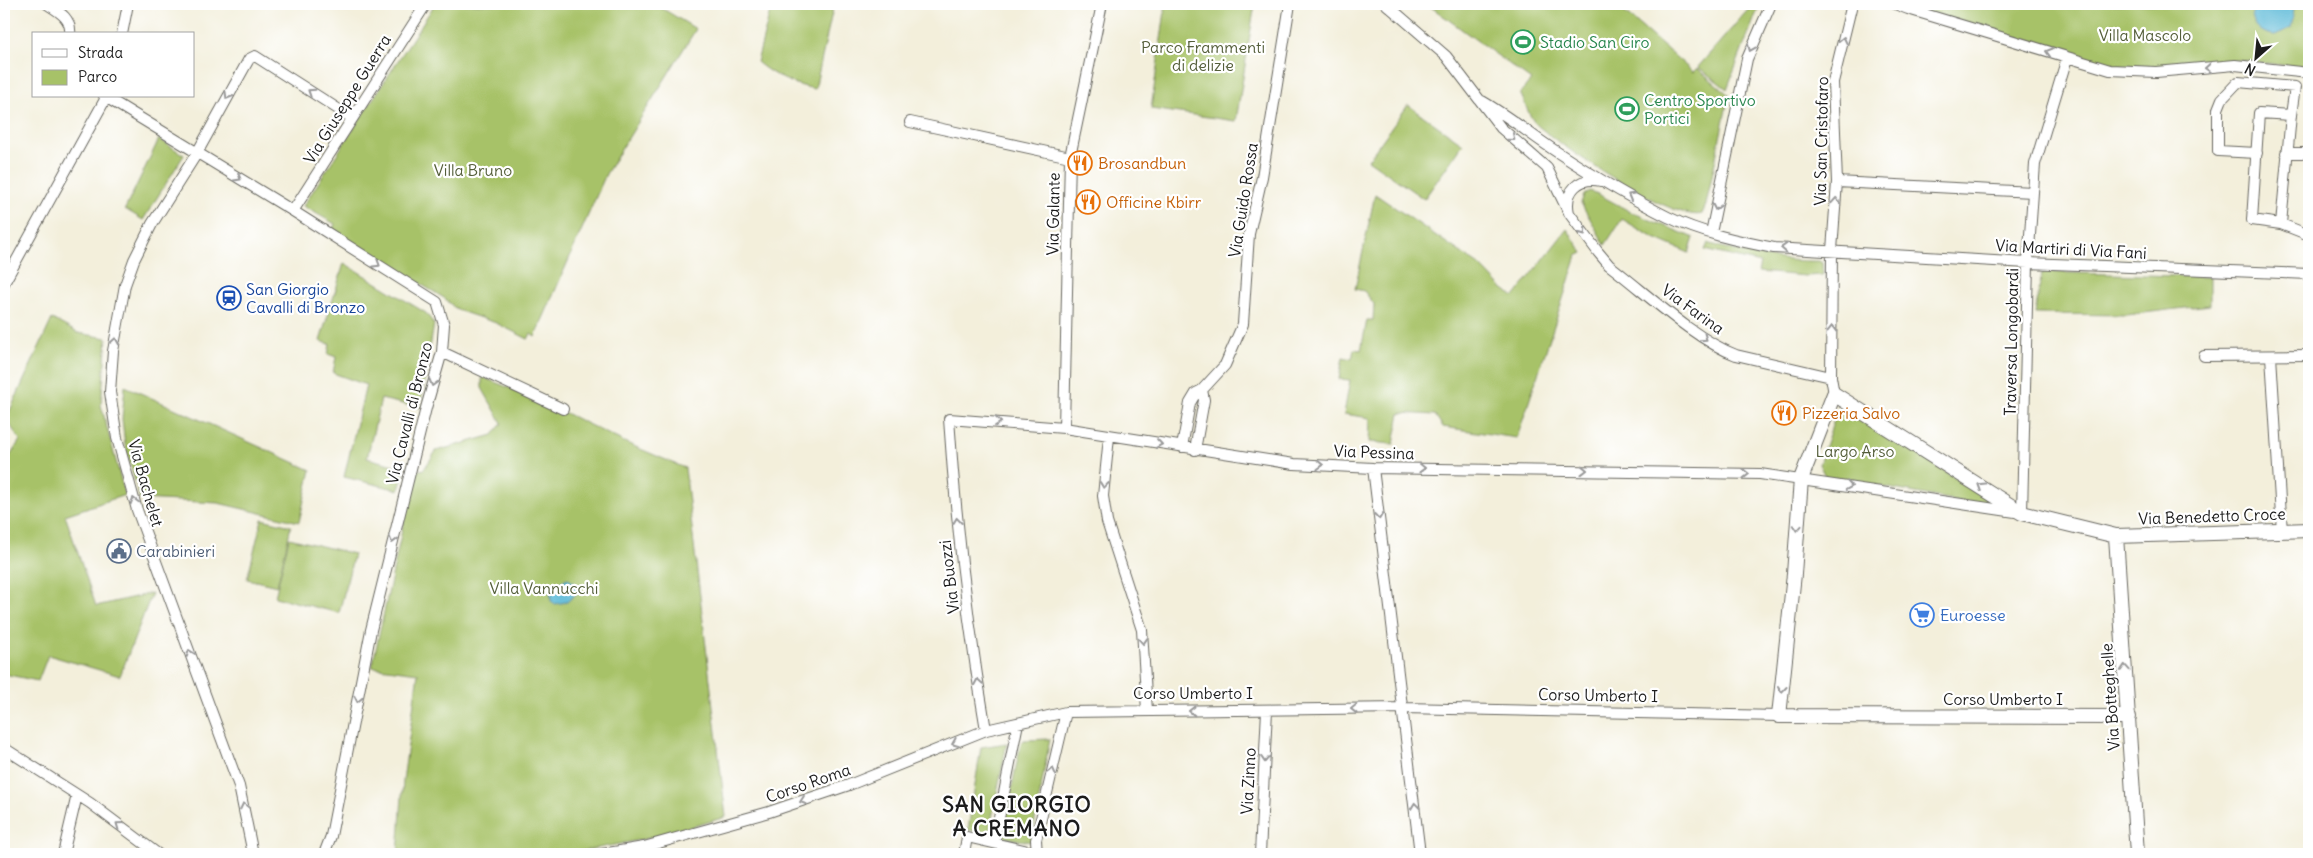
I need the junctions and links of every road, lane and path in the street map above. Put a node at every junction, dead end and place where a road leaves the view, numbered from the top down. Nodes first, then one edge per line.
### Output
1 (47, 4) edge
2 (128, 4) edge
3 (426, 4) edge
4 (1102, 4) edge
5 (1290, 4) edge
6 (1386, 4) edge
7 (1771, 4) edge
8 (1852, 4) edge
9 (1895, 4) edge
10 (70, 32) edge
11 (122, 32) edge
12 (2067, 58) junction
13 (2309, 73) edge
14 (105, 98) edge
15 (108, 98) edge
16 (1482, 101) junction
17 (2291, 115) junction
18 (352, 118) junction
19 (910, 122) dead end
20 (197, 153) junction
21 (2256, 153) junction
22 (2286, 153) junction
23 (2309, 154) edge
24 (1070, 158) junction
25 (1604, 181) junction
26 (1837, 182) junction
27 (2033, 192) junction
28 (293, 211) junction
29 (1569, 213) junction
30 (2281, 224) junction
31 (1711, 233) junction
32 (2309, 235) edge
33 (1832, 250) junction
34 (2028, 263) junction
35 (2309, 274) edge
36 (5, 279) edge
37 (442, 352) junction
38 (2309, 355) edge
39 (2204, 356) dead end
40 (2271, 356) junction
41 (1831, 377) junction
42 (1202, 390) junction
43 (1834, 394) junction
44 (563, 409) dead end
45 (949, 419) joint
46 (1064, 428) junction
47 (1109, 436) junction
48 (1182, 447) junction
49 (1195, 450) junction
50 (1373, 468) junction
51 (1801, 479) junction
52 (2022, 513) junction
53 (2309, 530) edge
54 (2282, 532) junction
55 (2116, 536) junction
56 (1403, 708) junction
57 (1267, 710) junction
58 (1147, 711) junction
59 (1066, 712) junction
60 (1779, 716) junction
61 (2129, 717) junction
62 (1018, 723) junction
63 (986, 730) junction
64 (5, 751) edge
65 (77, 795) junction
66 (994, 843) junction
67 (63, 854) edge
68 (158, 854) edge
69 (253, 854) edge
70 (324, 854) edge
71 (602, 854) edge
72 (964, 854) edge
73 (1037, 854) edge
74 (1260, 854) edge
75 (1420, 854) edge
76 (2137, 854) edge

1 - 10 street
2 - 11 street
3 - 18 street, Via Giuseppe Guerra
4 - 24 street, Via Galante
5 - 42 street, Via Guido Rossa
6 - 16 street, Via Farina
7 -> 31 street
26 -> 8 street, Via San Cristofaro
12 -> 9 street
13 -> 12 street
12 - 27 street, Traversa Longobardi
14 - 36 street
15 - 20 street, Via Cavalli di Bronzo
16 - 25 street, Via Farina
16 -> 29 street, Via Farina
17 - 21 street
17 - 21 street
17 - 22 street
18 -> 20 street, Via Bachelet
18 - 28 street, Via Giuseppe Guerra
19 - 24 street
20 -> 28 street, Via Cavalli di Bronzo
69 -> 20 street, Via Bachelet
21 - 30 street
22 - 23 street
22 - 30 street
24 - 46 street, Via Galante
25 - 29 street
31 -> 25 street, Via Farina
26 - 27 street
33 -> 26 street, Via San Cristofaro
27 - 34 street, Traversa Longobardi
28 -> 37 street, Via Cavalli di Bronzo
29 -> 41 street, Via Farina
30 - 32 street
33 -> 31 street, Via Farina
33 - 34 street, Via Martiri di Via Fani
41 -> 33 street, Via San Cristofaro
34 - 35 street, Via Martiri di Via Fani
34 - 52 street, Traversa Longobardi
37 - 44 street
37 -> 70 street, Via Cavalli di Bronzo
38 - 40 street
39 - 40 street
40 - 54 street
41 - 43 street
42 - 48 street, Via Guido Rossa
42 - 49 street
43 - 51 main road
52 -> 43 main road
45 -> 46 street, Via Pessina
63 -> 45 street, Via Buozzi
46 - 47 street, Via Pessina
47 -> 48 street, Via Pessina
47 -> 58 street
48 - 49 street, Via Pessina
49 -> 50 street, Via Pessina
50 -> 51 street, Via Pessina
50 -> 56 street
51 -> 52 street
51 -> 60 main road
52 - 55 main road, Via Benedetto Croce
53 - 54 main road, Via Benedetto Croce
54 - 55 main road, Via Benedetto Croce
61 -> 55 main road, Via Botteghelle
56 -> 57 street, Corso Umberto I
56 - 60 street, Corso Umberto I
75 -> 56 street
57 -> 58 street, Corso Umberto I
57 -> 74 street, Via Zinno
58 - 59 street, Corso Umberto I
59 - 62 street, Corso Umberto I
73 -> 59 street
60 - 61 main road, Corso Umberto I
61 - 76 main road, Via Botteghelle
62 - 63 street, Corso Roma
62 - 66 street
63 -> 71 street, Corso Roma
64 - 65 street
65 - 67 street
68 -> 65 street
66 - 72 street
66 - 73 street

